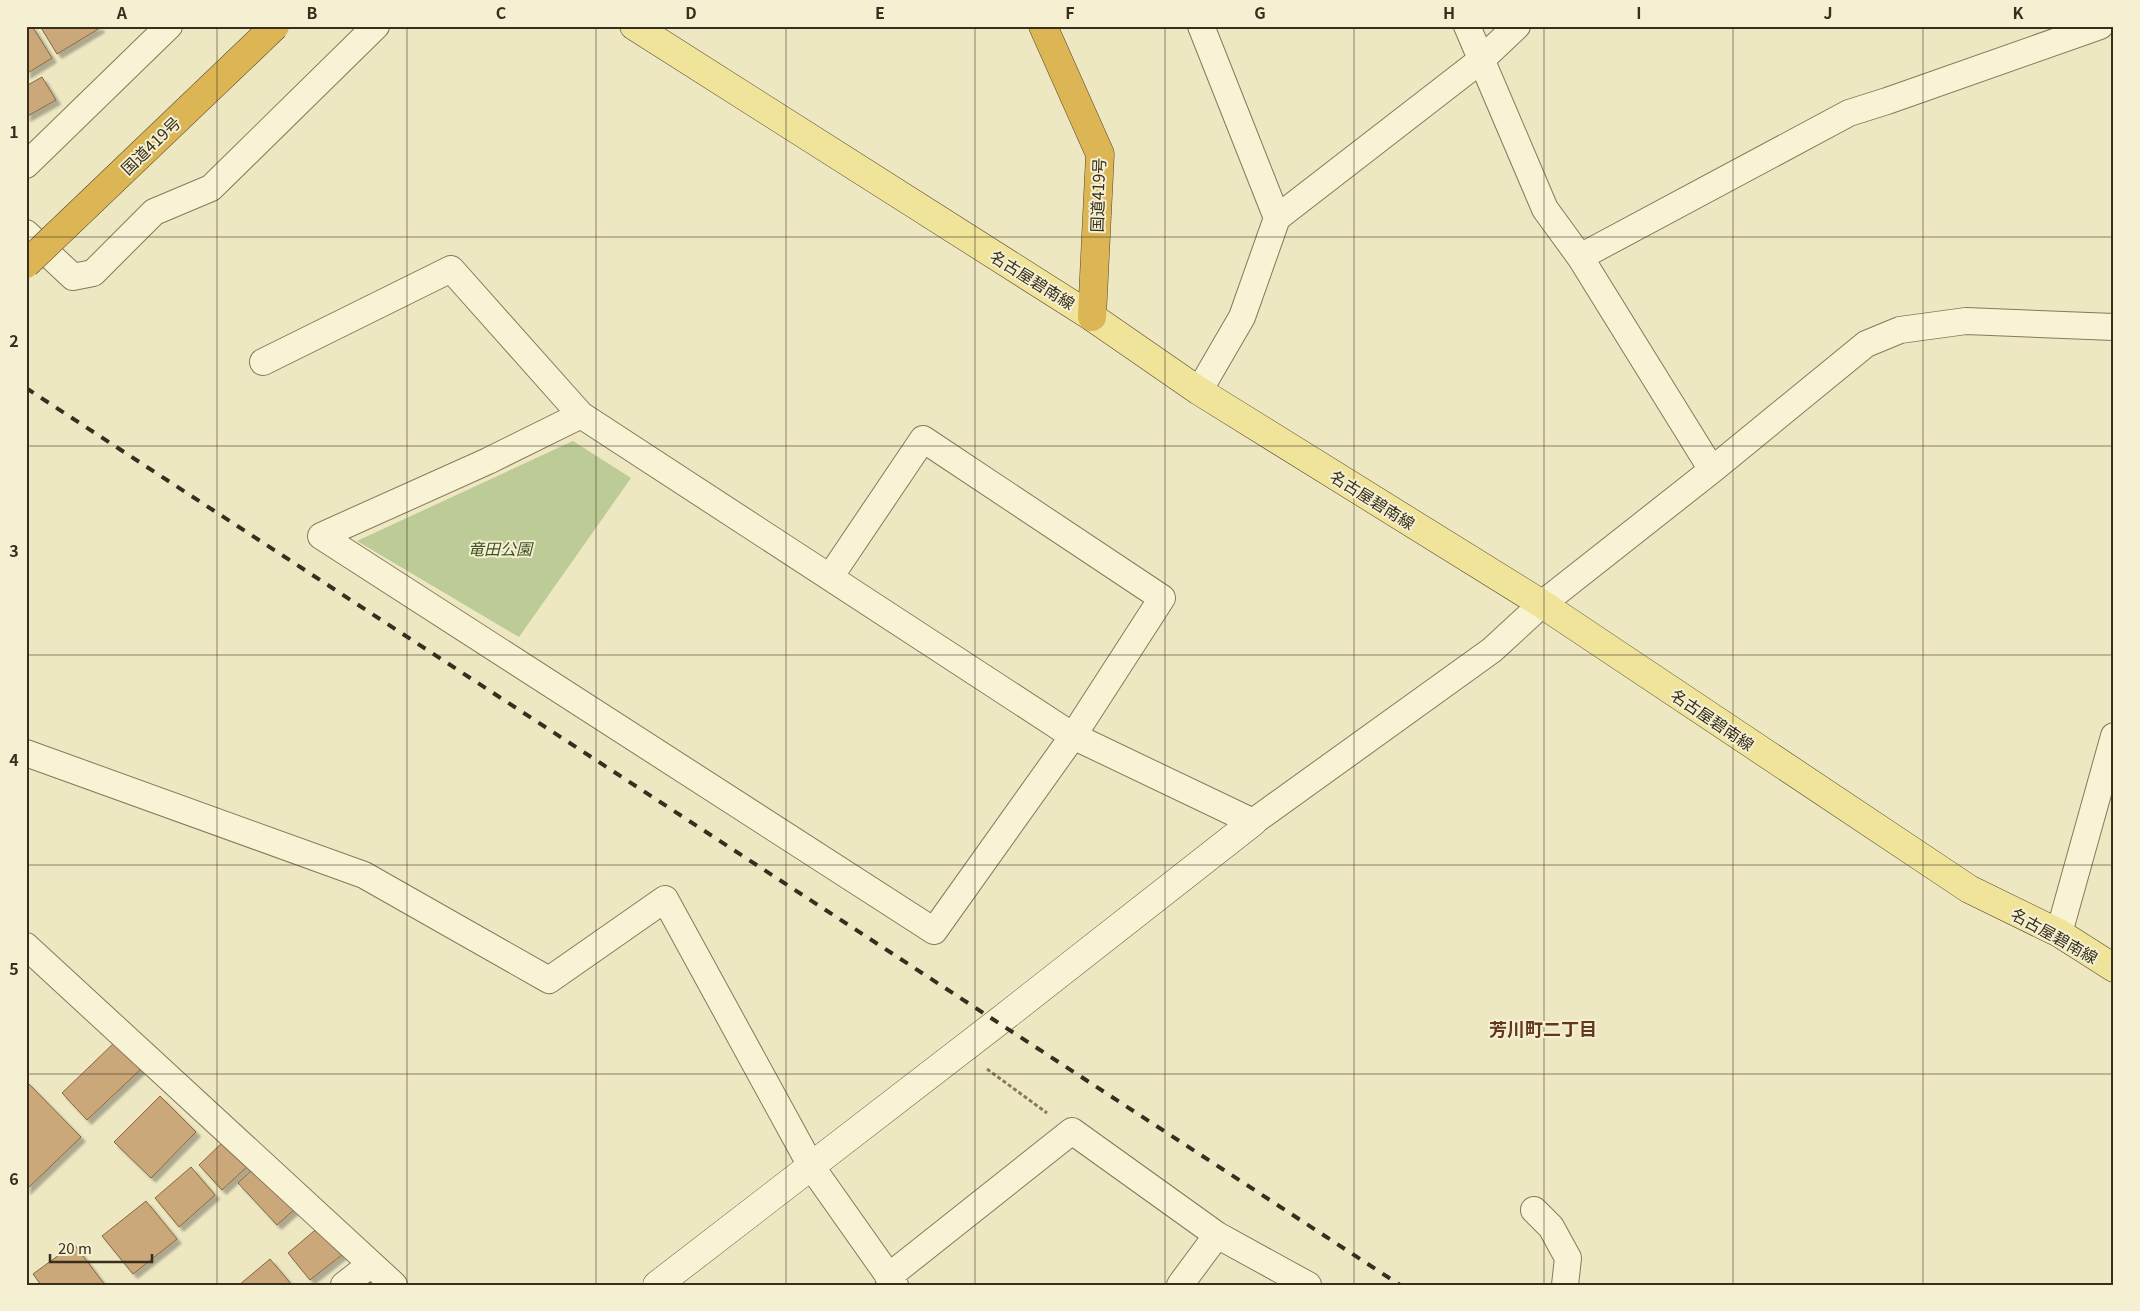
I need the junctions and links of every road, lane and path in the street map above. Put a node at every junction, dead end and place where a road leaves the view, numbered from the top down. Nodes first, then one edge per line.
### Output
1 (169, 26) edge
2 (275, 26) edge
3 (376, 26) edge
4 (634, 26) edge
5 (1043, 26) edge
6 (1201, 26) edge
7 (1467, 26) edge
8 (1517, 26) edge
9 (2100, 26) edge
10 (1481, 60) junction
11 (26, 165) edge
12 (1277, 218) junction
13 (26, 233) edge
14 (1580, 256) junction
15 (26, 264) edge
16 (1092, 317) junction
17 (2114, 327) edge
18 (263, 362) dead end
19 (1199, 391) junction
20 (581, 416) junction
21 (1712, 470) junction
22 (830, 578) junction
23 (1542, 604) junction
24 (1073, 736) junction
25 (2114, 736) edge
26 (26, 752) edge
27 (1253, 822) junction
28 (2059, 933) junction
29 (26, 946) edge
30 (2114, 968) edge
31 (961, 1050) junction
32 (1072, 1131) junction
33 (811, 1166) junction
34 (1534, 1210) dead end
35 (1217, 1235) junction
36 (371, 1264) junction
37 (892, 1281) edge
38 (344, 1285) edge
39 (394, 1285) edge
40 (657, 1285) edge
41 (1180, 1285) edge
42 (1308, 1285) edge
43 (1565, 1285) edge

1 - 11 street
2 - 15 highway, 国道419号, bridge
3 - 13 street
4 - 16 main road, 名古屋碧南線
5 - 16 highway, 国道419号
6 - 12 street
7 - 10 street
8 - 10 street
9 - 14 street
10 - 12 street
10 - 14 street
12 - 19 street
14 - 21 street
16 - 19 main road, 名古屋碧南線
17 - 21 street
18 - 20 street
19 - 23 main road, 名古屋碧南線
20 - 22 street
20 - 24 street
21 - 23 street
22 - 24 street
22 - 24 street
23 - 27 street
23 - 28 main road, 名古屋碧南線
24 - 27 street
25 - 28 street
26 - 33 street
27 - 31 street
28 - 30 main road, 名古屋碧南線
29 - 36 street
31 - 32 path
31 - 33 street
32 - 35 street
32 - 37 street
33 - 37 street
33 - 40 street
34 - 43 street
35 - 41 street
35 - 42 street
36 - 38 street
36 - 39 street

